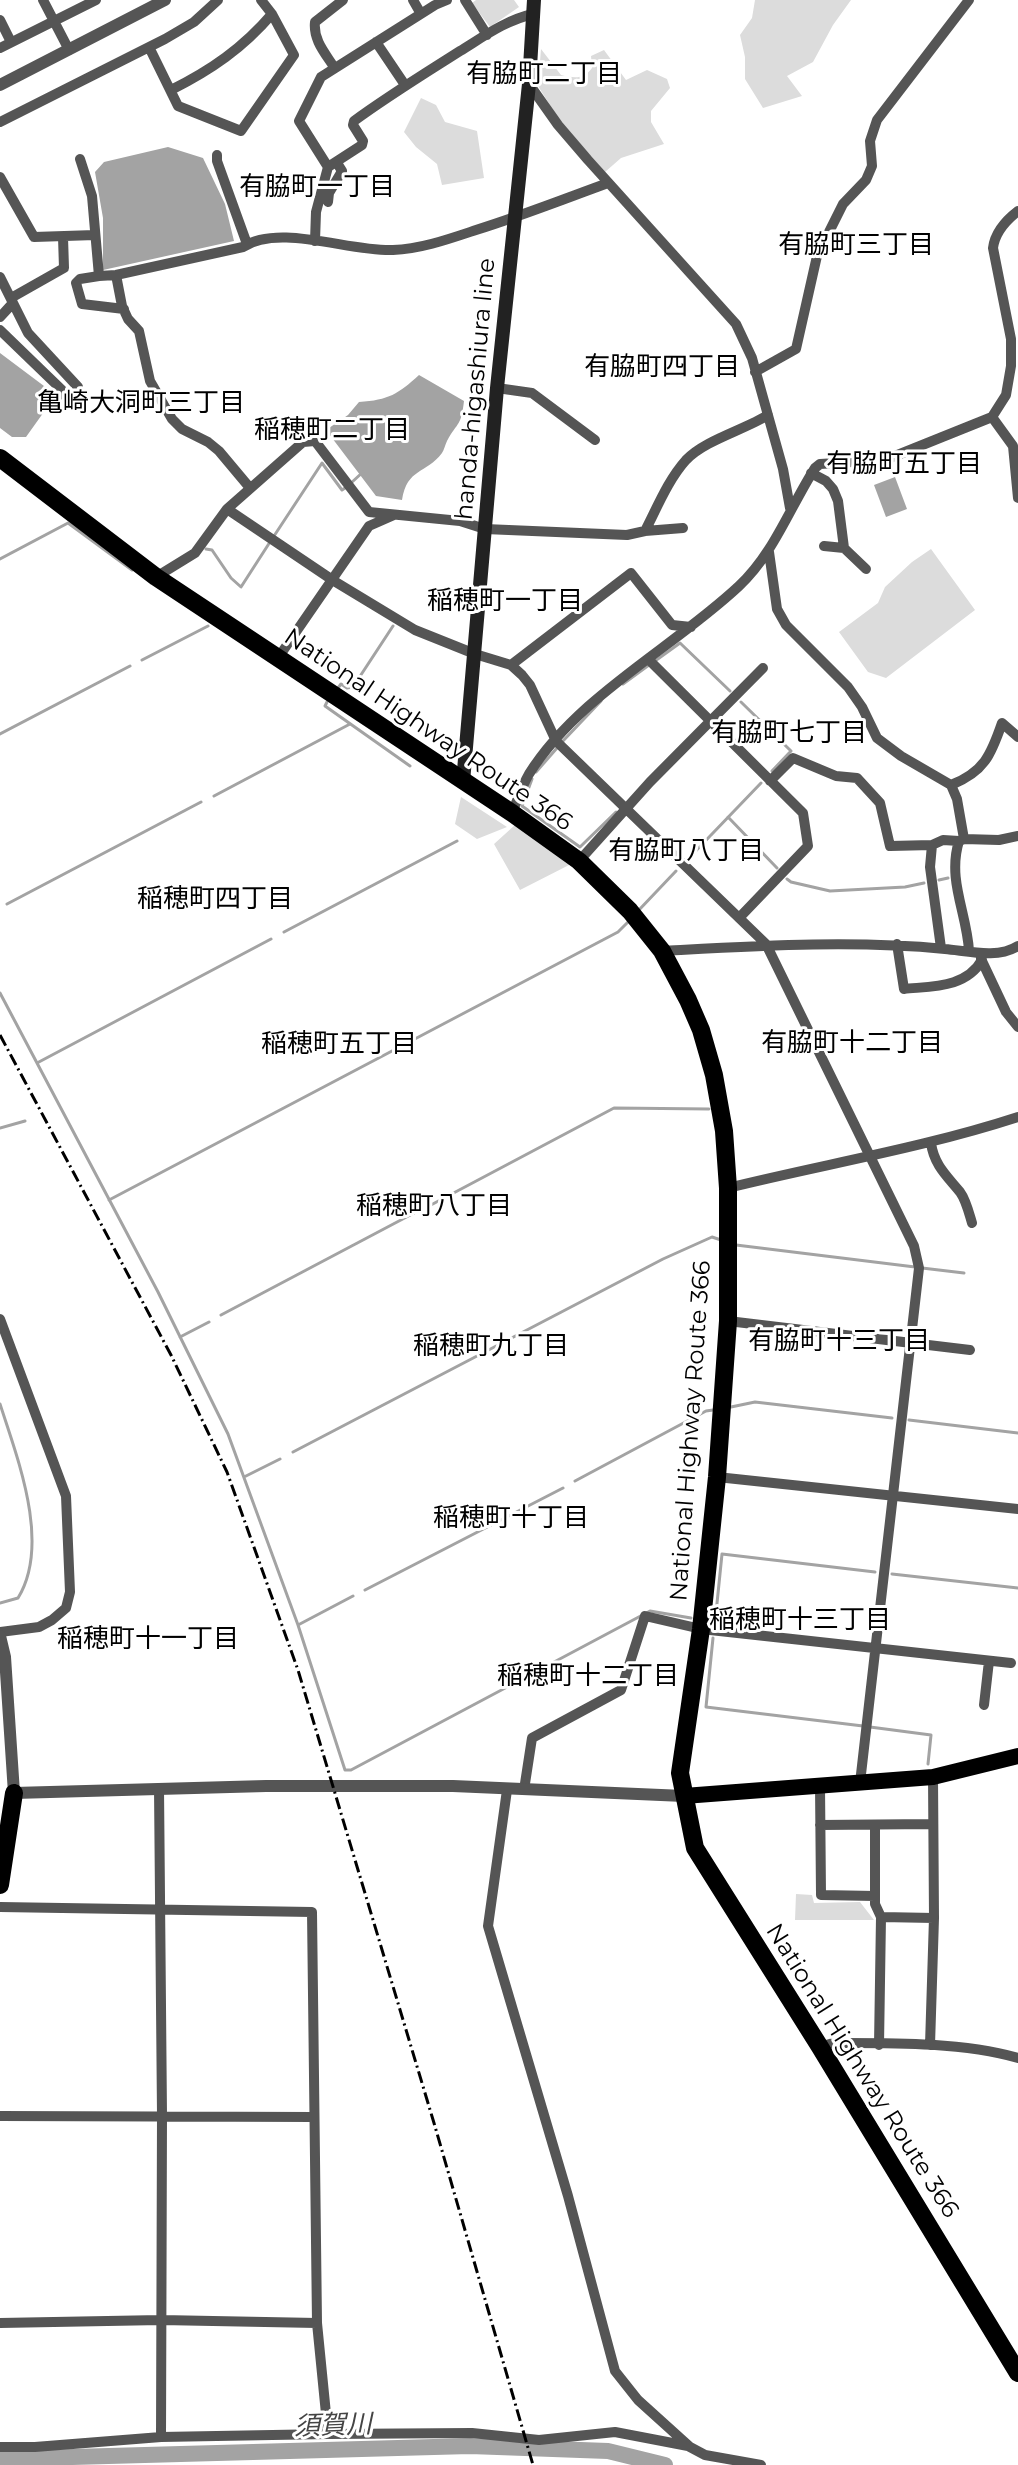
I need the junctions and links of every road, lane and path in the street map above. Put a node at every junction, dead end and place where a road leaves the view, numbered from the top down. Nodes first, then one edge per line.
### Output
1 (43, 0) edge
2 (96, 0) edge
3 (165, 0) edge
4 (218, 0) edge
5 (261, 0) edge
6 (343, 0) edge
7 (413, 0) edge
8 (447, 0) edge
9 (465, 0) edge
10 (969, 0) edge
11 (534, 7) edge
12 (272, 14) junction
13 (421, 14) junction
14 (0, 20) edge
15 (54, 21) junction
16 (487, 35) junction
17 (11, 42) junction
18 (376, 42) junction
19 (149, 47) junction
20 (0, 48) edge
21 (69, 50) junction
22 (334, 67) junction
23 (529, 84) junction
24 (0, 85) edge
25 (405, 85) junction
26 (171, 90) junction
27 (0, 122) edge
28 (217, 155) dead end
29 (80, 159) dead end
30 (332, 165) junction
31 (0, 179) edge
32 (608, 183) junction
33 (328, 202) dead end
34 (1018, 211) edge
35 (515, 218) junction
36 (95, 235) junction
37 (63, 237) junction
38 (315, 241) junction
39 (247, 244) junction
40 (116, 275) junction
41 (99, 276) junction
42 (0, 277) edge
43 (12, 301) junction
44 (124, 309) junction
45 (0, 317) edge
46 (0, 330) edge
47 (755, 372) junction
48 (78, 387) dead end
49 (497, 388) junction
50 (62, 396) dead end
51 (768, 415) junction
52 (992, 417) junction
53 (595, 440) dead end
54 (0, 458) edge
55 (811, 473) junction
56 (250, 488) junction
57 (1018, 498) edge
58 (790, 508) junction
59 (227, 509) junction
60 (396, 514) junction
61 (683, 528) dead end
62 (485, 529) junction
63 (645, 531) junction
64 (824, 546) dead end
65 (844, 548) junction
66 (769, 552) junction
67 (866, 569) dead end
68 (156, 577) junction
69 (334, 581) junction
70 (691, 627) junction
71 (475, 654) junction
72 (278, 658) junction
73 (651, 662) junction
74 (511, 665) junction
75 (763, 668) dead end
76 (710, 722) junction
77 (1018, 737) edge
78 (559, 744) junction
79 (770, 781) junction
80 (463, 782) junction
81 (951, 785) junction
82 (625, 809) junction
83 (512, 813) junction
84 (1018, 836) edge
85 (961, 840) junction
86 (932, 845) junction
87 (579, 861) junction
88 (739, 918) junction
89 (766, 944) junction
90 (897, 944) junction
91 (1018, 946) edge
92 (941, 948) junction
93 (662, 951) junction
94 (969, 951) junction
95 (982, 960) junction
96 (1018, 1027) edge
97 (1018, 1117) edge
98 (931, 1143) junction
99 (871, 1154) junction
100 (728, 1188) junction
101 (972, 1223) dead end
102 (0, 1319) edge
103 (728, 1321) junction
104 (909, 1343) junction
105 (970, 1350) dead end
106 (717, 1477) junction
107 (893, 1494) junction
108 (1018, 1509) edge
109 (701, 1629) junction
110 (0, 1634) edge
111 (874, 1647) junction
112 (989, 1661) junction
113 (1011, 1663) dead end
114 (984, 1705) dead end
115 (1018, 1756) edge
116 (933, 1777) junction
117 (860, 1783) junction
118 (820, 1786) junction
119 (159, 1788) junction
120 (507, 1790) junction
121 (524, 1790) junction
122 (14, 1793) junction
123 (684, 1796) junction
124 (933, 1824) junction
125 (820, 1825) junction
126 (875, 1825) junction
127 (0, 1885) edge
128 (875, 1896) junction
129 (0, 1907) edge
130 (160, 1910) junction
131 (881, 1917) junction
132 (934, 1918) junction
133 (879, 2045) junction
134 (930, 2045) junction
135 (820, 2047) junction
136 (1018, 2058) edge
137 (162, 2115) junction
138 (0, 2116) edge
139 (314, 2117) junction
140 (161, 2320) junction
141 (0, 2323) edge
142 (317, 2323) junction
143 (1018, 2373) edge
144 (328, 2434) junction
145 (161, 2437) junction
146 (0, 2447) edge
147 (690, 2447) junction
148 (713, 2460) edge
149 (761, 2465) edge

1 - 15 street
2 - 15 street
3 - 21 street
4 - 19 street
5 - 12 street
6 - 22 street
7 - 13 street
8 - 13 street
9 - 16 street
10 - 47 street
11 - 16 street
11 - 23 main road, handa-higashiura line
12 - 26 street
12 - 26 street
13 - 18 street
14 - 17 street
15 - 17 street
15 - 21 street
16 - 25 street
17 - 20 street
18 - 22 street
18 - 25 street
19 - 26 street
19 - 27 street
21 - 24 street
22 - 30 street
23 - 32 street
23 - 35 main road, handa-higashiura line
25 - 30 street
28 - 39 street
29 - 36 street
30 - 33 street
30 - 38 street
31 - 37 street
32 - 35 street
32 - 47 street
34 - 52 street
35 - 38 street
35 - 49 main road, handa-higashiura line
36 - 37 street
36 - 41 street
37 - 43 street
38 - 39 street
39 - 40 street
40 - 41 street
40 - 44 street
41 - 44 street
42 - 43 street
43 - 45 street
43 - 48 street
44 - 56 street
46 - 50 street
47 - 51 street
49 - 53 street
49 - 62 main road, handa-higashiura line
51 - 58 street
51 - 63 street
52 - 55 street
52 - 57 street
54 - 68 highway, National Highway Route 366
55 - 58 street
55 - 65 street
56 - 59 street
56 - 60 street
58 - 66 street
59 - 68 street
59 - 69 street
60 - 62 street
60 - 69 street
61 - 63 street
62 - 63 street
62 - 71 main road, handa-higashiura line
64 - 65 street
65 - 67 street
66 - 70 street
66 - 81 street
68 - 72 highway, National Highway Route 366
69 - 71 street
69 - 72 street
70 - 73 street
70 - 74 street
71 - 74 street
71 - 80 main road, handa-higashiura line
72 - 80 highway, National Highway Route 366
73 - 76 street
73 - 78 street
74 - 78 street
75 - 76 street
76 - 79 street
76 - 82 street
77 - 81 street
78 - 82 street
78 - 83 street
79 - 86 street
79 - 88 street
80 - 83 highway, National Highway Route 366
81 - 85 street
82 - 87 street
82 - 88 street
83 - 87 highway, National Highway Route 366
84 - 85 street
85 - 86 street
85 - 94 street
86 - 92 street
87 - 93 highway, National Highway Route 366
88 - 89 street
89 - 90 street
89 - 93 street
89 - 99 street
90 - 92 street
90 - 95 street
91 - 94 street
92 - 94 street
93 - 100 highway, National Highway Route 366
94 - 95 street
95 - 96 street
97 - 98 street
98 - 99 street
98 - 101 street
99 - 100 street
99 - 104 street
100 - 103 highway, National Highway Route 366
102 - 110 street
103 - 104 street
103 - 106 highway, National Highway Route 366
104 - 105 street
104 - 107 street
106 - 107 street
106 - 109 highway, National Highway Route 366
107 - 108 street
107 - 111 street
109 - 111 street
109 - 121 street
109 - 123 highway, National Highway Route 366
110 - 122 street
111 - 112 street
111 - 117 street
112 - 113 street
112 - 114 street
115 - 116 main road
116 - 117 main road
116 - 124 street
117 - 118 main road
118 - 123 main road
118 - 125 street
119 - 120 street
119 - 122 street
119 - 130 street
120 - 121 street
120 - 147 street
121 - 123 street
122 - 127 highway
123 - 135 highway, National Highway Route 366
124 - 126 street
124 - 132 street
125 - 126 street
125 - 128 street
126 - 128 street
128 - 131 street
129 - 130 street
130 - 137 street
130 - 139 street
131 - 132 street
131 - 133 street
132 - 134 street
133 - 134 street
133 - 135 street
134 - 136 street
135 - 143 highway, National Highway Route 366
137 - 138 street
137 - 139 street
137 - 140 street
139 - 142 street
140 - 141 street
140 - 142 street
140 - 145 street
142 - 144 street
144 - 145 street
144 - 147 street
145 - 146 street
147 - 148 street
148 - 149 street

